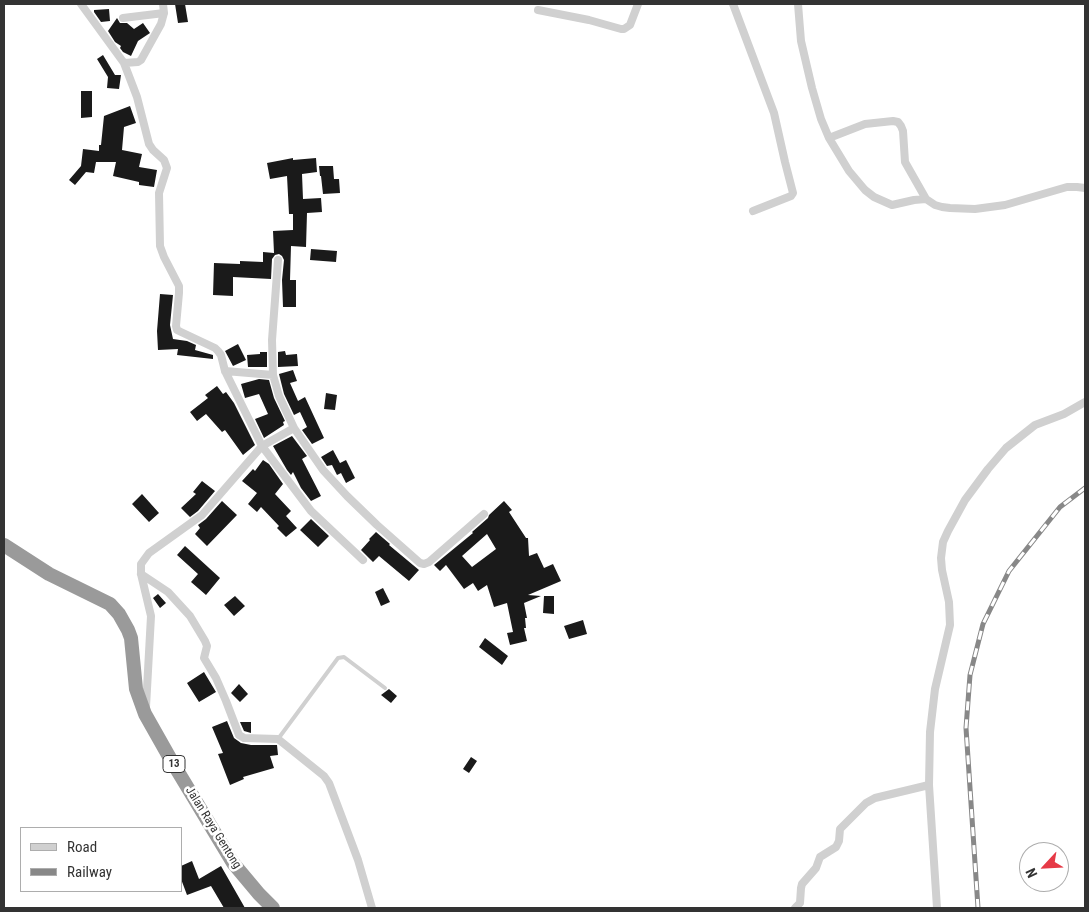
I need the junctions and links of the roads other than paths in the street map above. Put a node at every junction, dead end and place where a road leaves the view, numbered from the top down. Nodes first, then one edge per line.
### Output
1 (81, 4) edge
2 (163, 4) edge
3 (638, 4) edge
4 (733, 4) edge
5 (798, 4) edge
6 (538, 10) dead end
7 (164, 13) junction
8 (123, 18) dead end
9 (124, 63) junction
10 (829, 138) junction
11 (1085, 188) edge
12 (926, 198) junction
13 (753, 211) dead end
14 (278, 260) dead end
15 (225, 371) junction
16 (274, 375) junction
17 (1085, 402) edge
18 (294, 428) junction
19 (262, 446) junction
20 (484, 514) dead end
21 (4, 545) edge
22 (363, 560) dead end
23 (141, 574) junction
24 (385, 688) dead end
25 (145, 714) junction
26 (278, 739) junction
27 (929, 785) junction
28 (273, 908) edge
29 (372, 908) edge
30 (794, 908) edge
31 (937, 908) edge

1 - 9 street
2 - 7 street
3 - 6 street
4 - 13 street
5 - 10 street
7 - 8 street
7 - 9 street
9 - 15 street
10 - 12 street
10 - 12 street
11 - 12 street
14 - 16 street
15 - 16 street
15 - 19 street
16 - 18 street
17 - 27 street
18 - 19 street
18 - 20 street
19 - 22 street
19 - 23 street
21 - 25 highway, Jalan Raya Gentong / 13
23 - 25 street
23 - 26 street
24 - 26 lane
25 - 28 highway, Jalan Raya Gentong / 13
26 - 29 street
27 - 30 street
27 - 31 street

